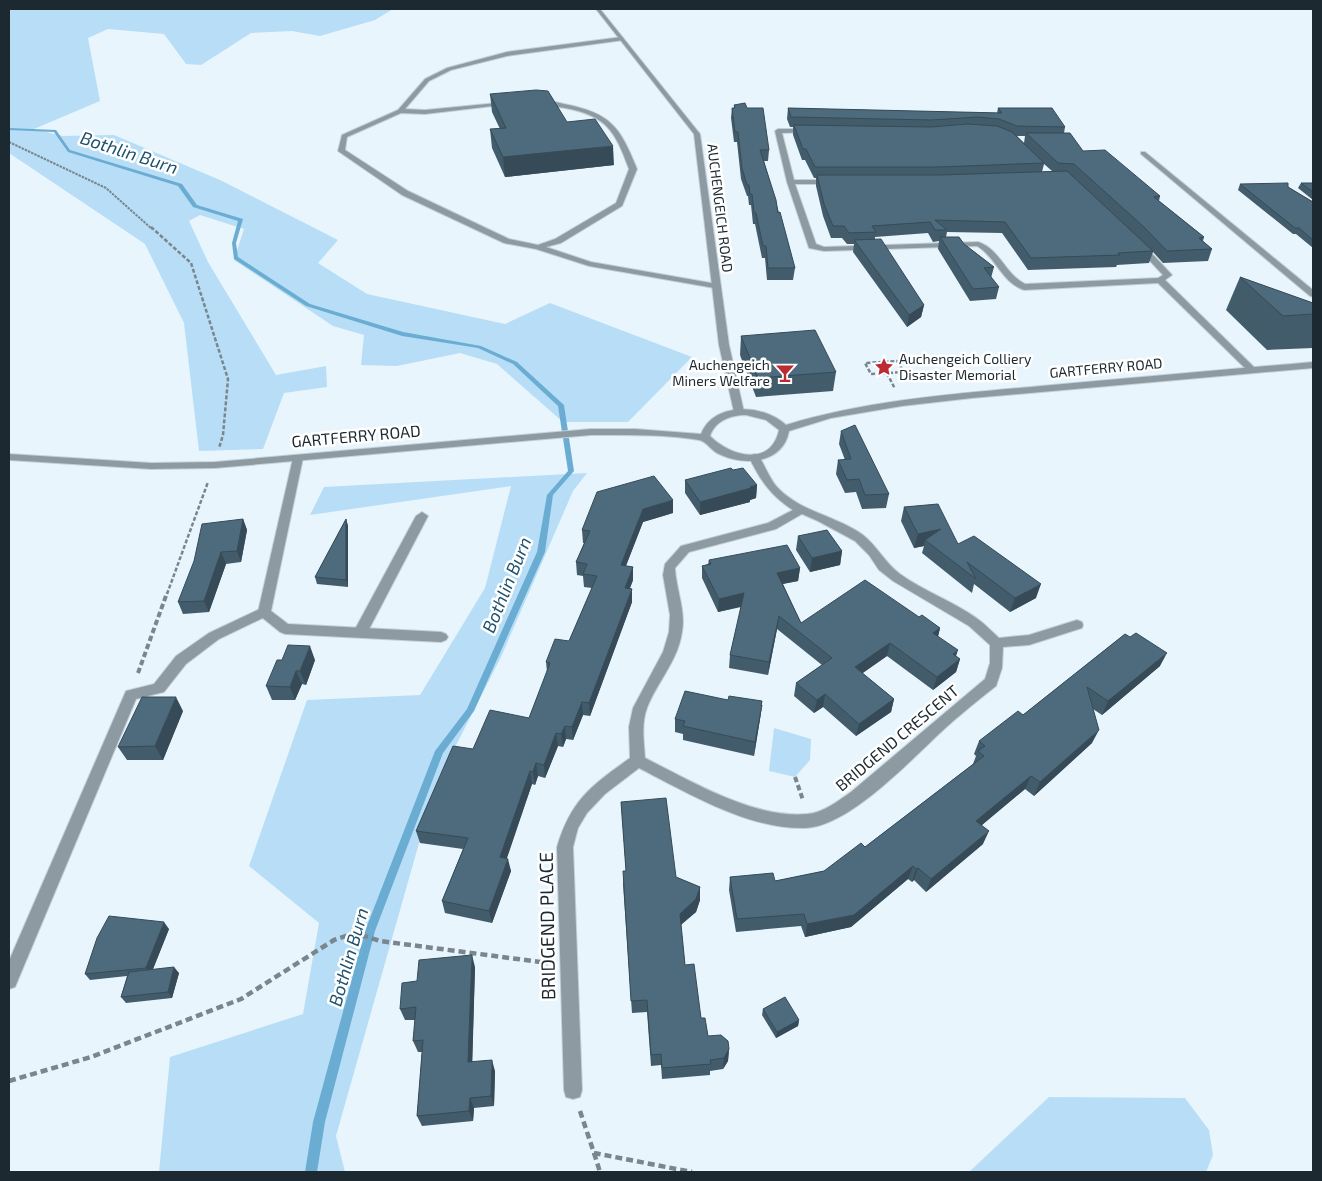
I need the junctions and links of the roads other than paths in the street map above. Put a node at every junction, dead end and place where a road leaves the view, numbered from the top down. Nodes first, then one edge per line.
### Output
1 (598, 9) edge
2 (622, 39) junction
3 (512, 103) edge
4 (530, 103) edge
5 (400, 110) junction
6 (816, 131) edge
7 (1143, 153) dead end
8 (843, 181) edge
9 (791, 182) junction
10 (1130, 237) edge
11 (538, 246) junction
12 (1160, 280) junction
13 (716, 286) junction
14 (1313, 294) edge
15 (1313, 365) edge
16 (1252, 370) junction
17 (739, 412) junction
18 (784, 429) junction
19 (706, 437) junction
20 (9, 457) edge
21 (754, 457) junction
22 (298, 458) junction
23 (801, 510) junction
24 (422, 516) dead end
25 (264, 612) junction
26 (1077, 625) dead end
27 (360, 633) junction
28 (441, 637) dead end
29 (996, 643) junction
30 (638, 761) junction
31 (9, 981) edge
32 (573, 1090) road end

1 - 2 street, AUCHENGEICH ROAD
2 - 5 street
2 - 13 street, AUCHENGEICH ROAD
3 - 5 street
4 - 11 street
5 - 11 street
6 - 9 street
7 - 14 street
8 - 9 street
9 - 12 street
10 - 12 street
11 - 13 street
12 - 16 street
13 - 17 street, AUCHENGEICH ROAD
15 - 16 street, GARTFERRY ROAD
16 - 18 street, GARTFERRY ROAD
17 - 18 street
17 - 19 street
18 - 21 street
19 - 21 street
19 - 22 street, GARTFERRY ROAD
20 - 22 street, GARTFERRY ROAD
21 - 23 street
22 - 25 street
23 - 29 street
23 - 30 street
24 - 27 street
25 - 27 street
25 - 31 street
26 - 29 street
27 - 28 street
29 - 30 street, BRIDGEND CRESCENT
30 - 32 street, BRIDGEND PLACE

